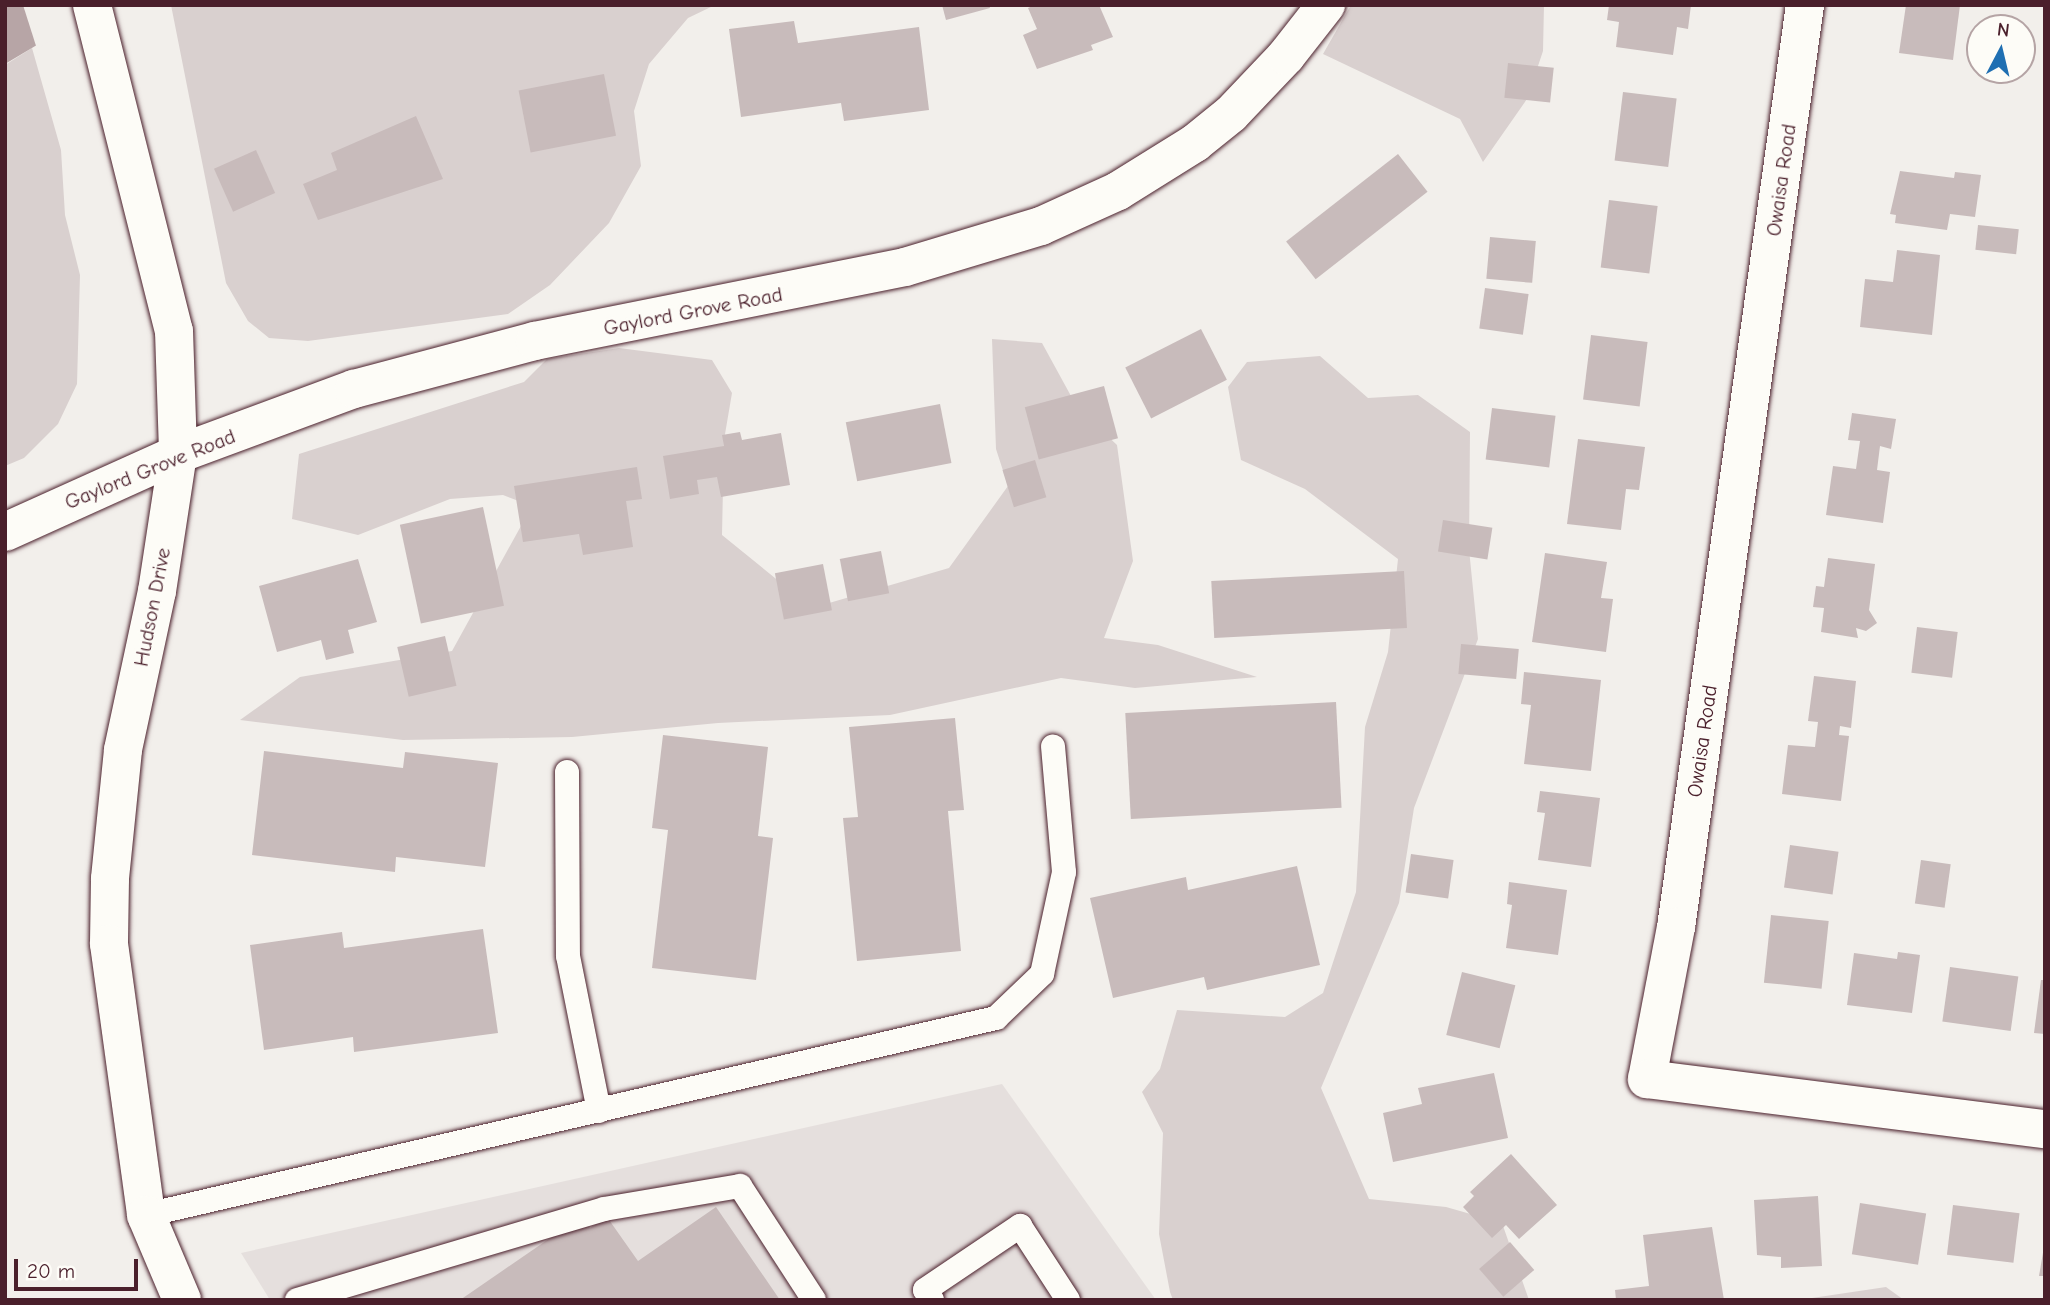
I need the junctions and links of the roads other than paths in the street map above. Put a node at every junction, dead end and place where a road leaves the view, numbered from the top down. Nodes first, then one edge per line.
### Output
1 (92, 5) edge
2 (1326, 5) edge
3 (1805, 5) edge
4 (178, 454) junction
5 (5, 532) edge
6 (1054, 746) dead end
7 (567, 772) dead end
8 (599, 1111) junction
9 (2045, 1129) edge
10 (146, 1215) junction
11 (182, 1300) edge
12 (297, 1300) edge
13 (814, 1300) edge
14 (932, 1300) edge
15 (1068, 1300) edge

1 - 4 street, Hudson Drive
2 - 4 street, Gaylord Grove Road
3 - 9 street, Owaisa Road
4 - 5 street, Gaylord Grove Road
4 - 10 street, Hudson Drive
6 - 8 lane
7 - 8 lane
8 - 10 lane
10 - 11 street, Hudson Drive
12 - 13 lane
14 - 15 lane

